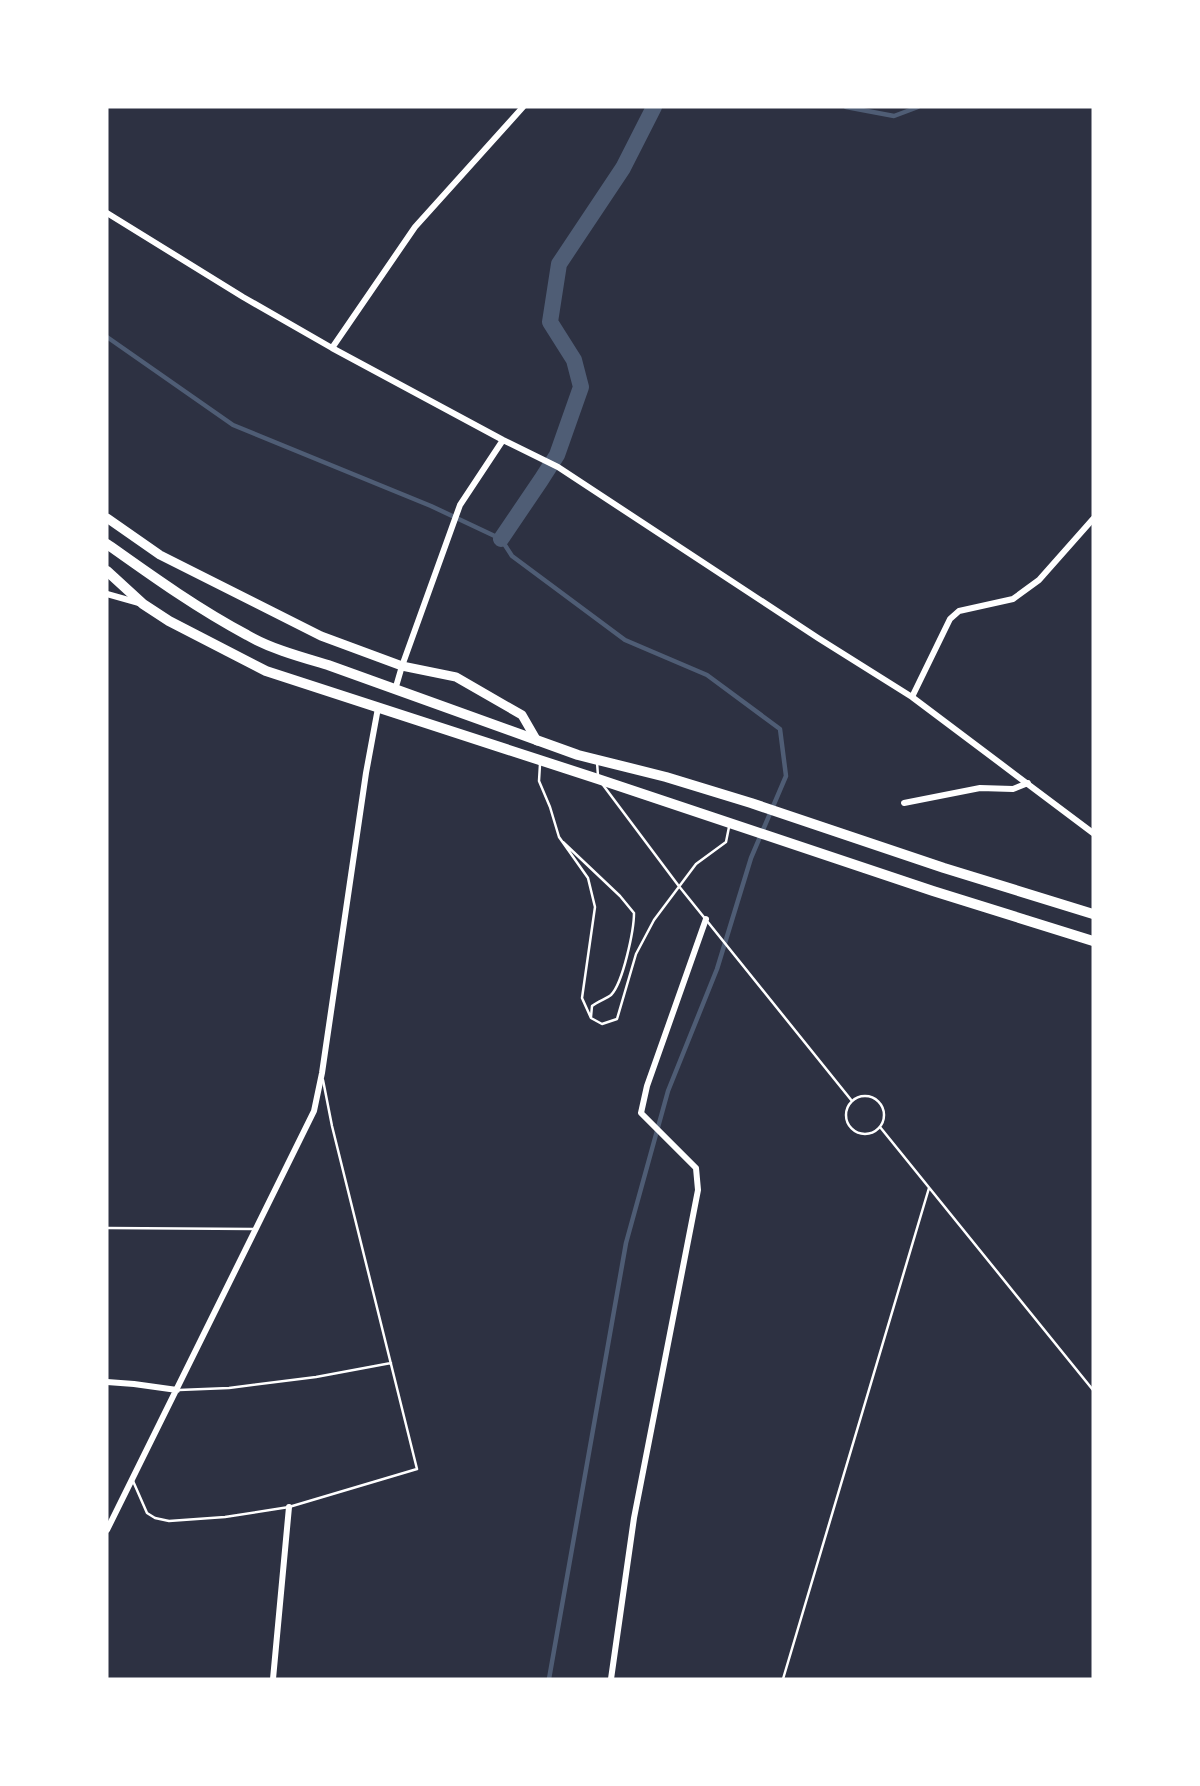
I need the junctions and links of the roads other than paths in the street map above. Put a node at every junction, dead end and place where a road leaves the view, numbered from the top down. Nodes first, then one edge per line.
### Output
1 (523, 107) edge
2 (107, 213) edge
3 (332, 348) junction
4 (503, 440) junction
5 (107, 518) edge
6 (1093, 519) edge
7 (107, 544) edge
8 (107, 571) edge
9 (107, 594) edge
10 (143, 604) junction
11 (402, 666) junction
12 (395, 690) junction
13 (912, 696) junction
14 (378, 708) junction
15 (537, 741) junction
16 (597, 759) junction
17 (540, 761) junction
18 (598, 779) junction
19 (1028, 783) junction
20 (904, 803) dead end
21 (730, 823) junction
22 (1093, 833) edge
23 (558, 837) junction
24 (678, 886) junction
25 (1093, 914) edge
26 (706, 919) junction
27 (1093, 941) edge
28 (591, 1018) junction
29 (322, 1073) junction
30 (852, 1101) junction
31 (880, 1127) junction
32 (929, 1188) junction
33 (107, 1228) edge
34 (257, 1229) junction
35 (391, 1363) junction
36 (107, 1382) edge
37 (177, 1390) junction
38 (1093, 1390) edge
39 (133, 1479) junction
40 (289, 1507) junction
41 (107, 1530) edge
42 (273, 1679) edge
43 (611, 1679) edge
44 (783, 1679) edge

1 - 3 street
2 - 3 street
3 - 4 street
4 - 11 street
4 - 13 street
5 - 11 main road
6 - 13 street
7 - 12 main road
8 - 10 main road
9 - 10 street
10 - 14 main road
11 - 12 street
11 - 15 main road
12 - 15 main road
13 - 19 street
14 - 17 main road
14 - 29 street
15 - 16 main road
16 - 18 lane
16 - 25 main road
17 - 18 main road
17 - 23 lane
18 - 21 main road
18 - 24 lane
19 - 20 street
19 - 22 street
21 - 24 lane
21 - 27 main road
23 - 28 lane
23 - 28 lane
24 - 26 lane
24 - 28 lane
26 - 30 lane
26 - 43 street
29 - 34 street
29 - 35 lane
30 - 31 lane
30 - 31 lane
31 - 32 lane
32 - 38 lane
32 - 44 lane
33 - 34 lane
34 - 37 street
35 - 37 lane
35 - 40 lane
36 - 37 street
37 - 39 street
39 - 40 lane
39 - 41 street
40 - 42 street

